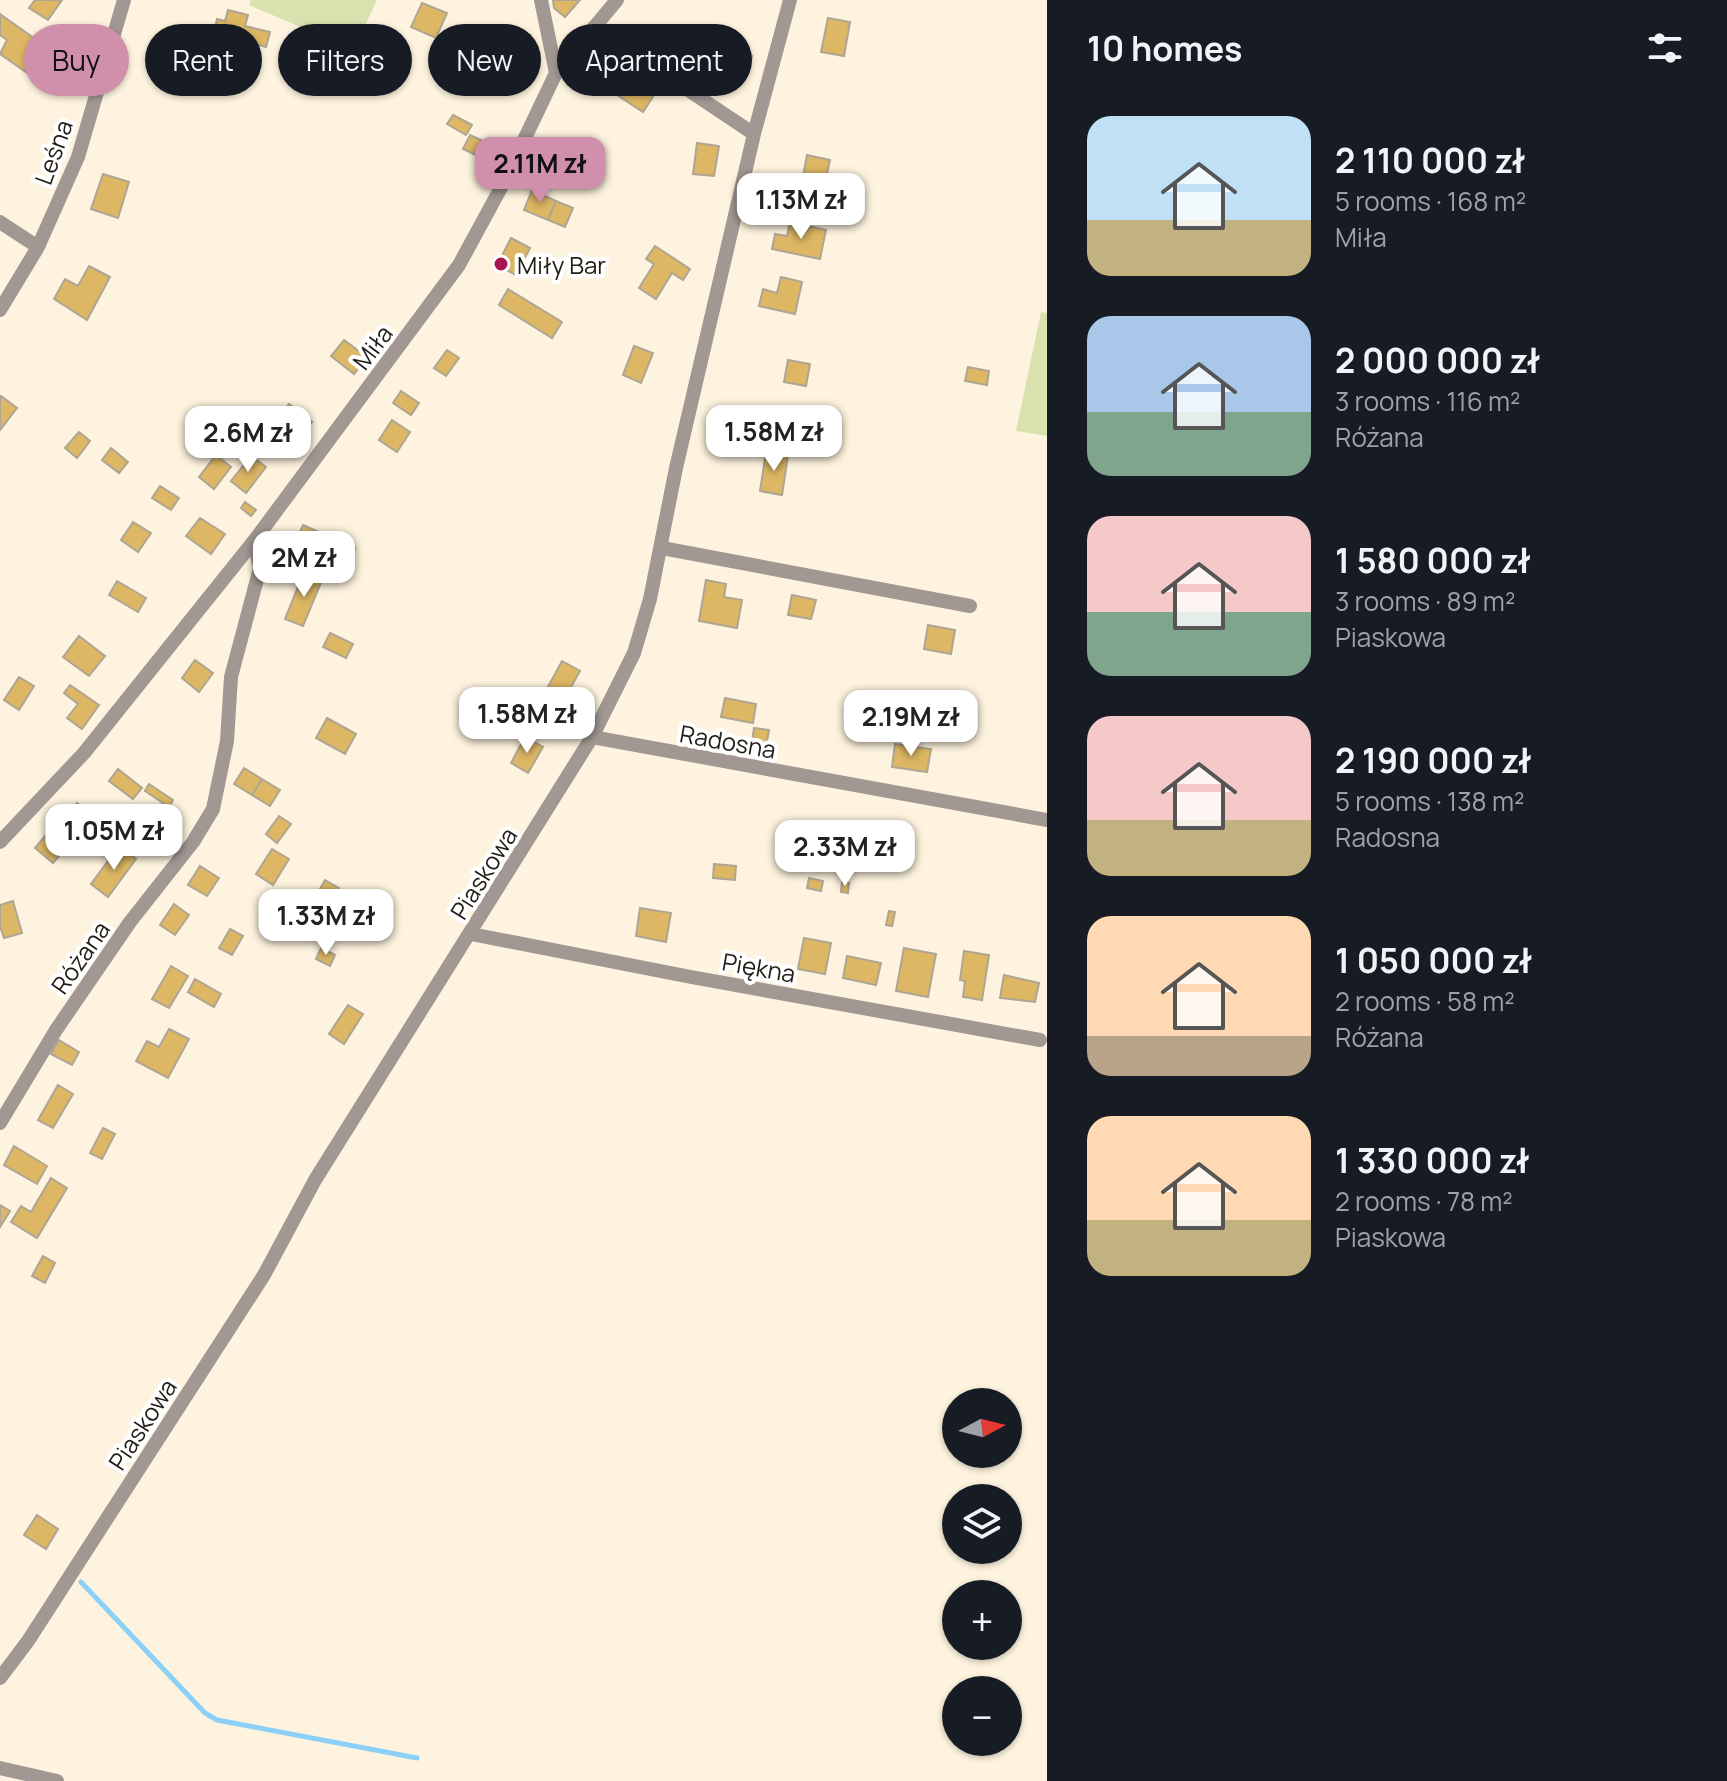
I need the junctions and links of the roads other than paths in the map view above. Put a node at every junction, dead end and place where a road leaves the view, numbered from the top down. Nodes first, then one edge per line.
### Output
1 (124, 0) edge
2 (541, 0) edge
3 (617, 0) edge
4 (790, 0) edge
5 (597, 24) edge
6 (556, 73) joint
7 (697, 96) edge
8 (754, 134) junction
9 (0, 222) edge
10 (38, 247) junction
11 (0, 310) edge
12 (254, 541) junction
13 (662, 548) junction
14 (970, 606) dead end
15 (592, 737) junction
16 (1047, 820) edge
17 (0, 842) edge
18 (471, 934) junction
19 (1040, 1040) dead end
20 (0, 1123) edge
21 (0, 1678) edge
22 (0, 1768) edge
23 (57, 1781) edge

1 - 10 street, Leśna
2 - 6 street
3 - 5 street, Miła
4 - 8 street, Piaskowa
6 - 12 street, Miła
7 - 8 street
8 - 13 street, Piaskowa
9 - 10 street
10 - 11 street, Leśna
12 - 17 street, Miła
12 - 20 street, Różana
13 - 14 street
13 - 15 street, Piaskowa
15 - 16 street, Radosna
15 - 18 street, Piaskowa
18 - 19 street, Piękna
18 - 21 street, Piaskowa
22 - 23 street

